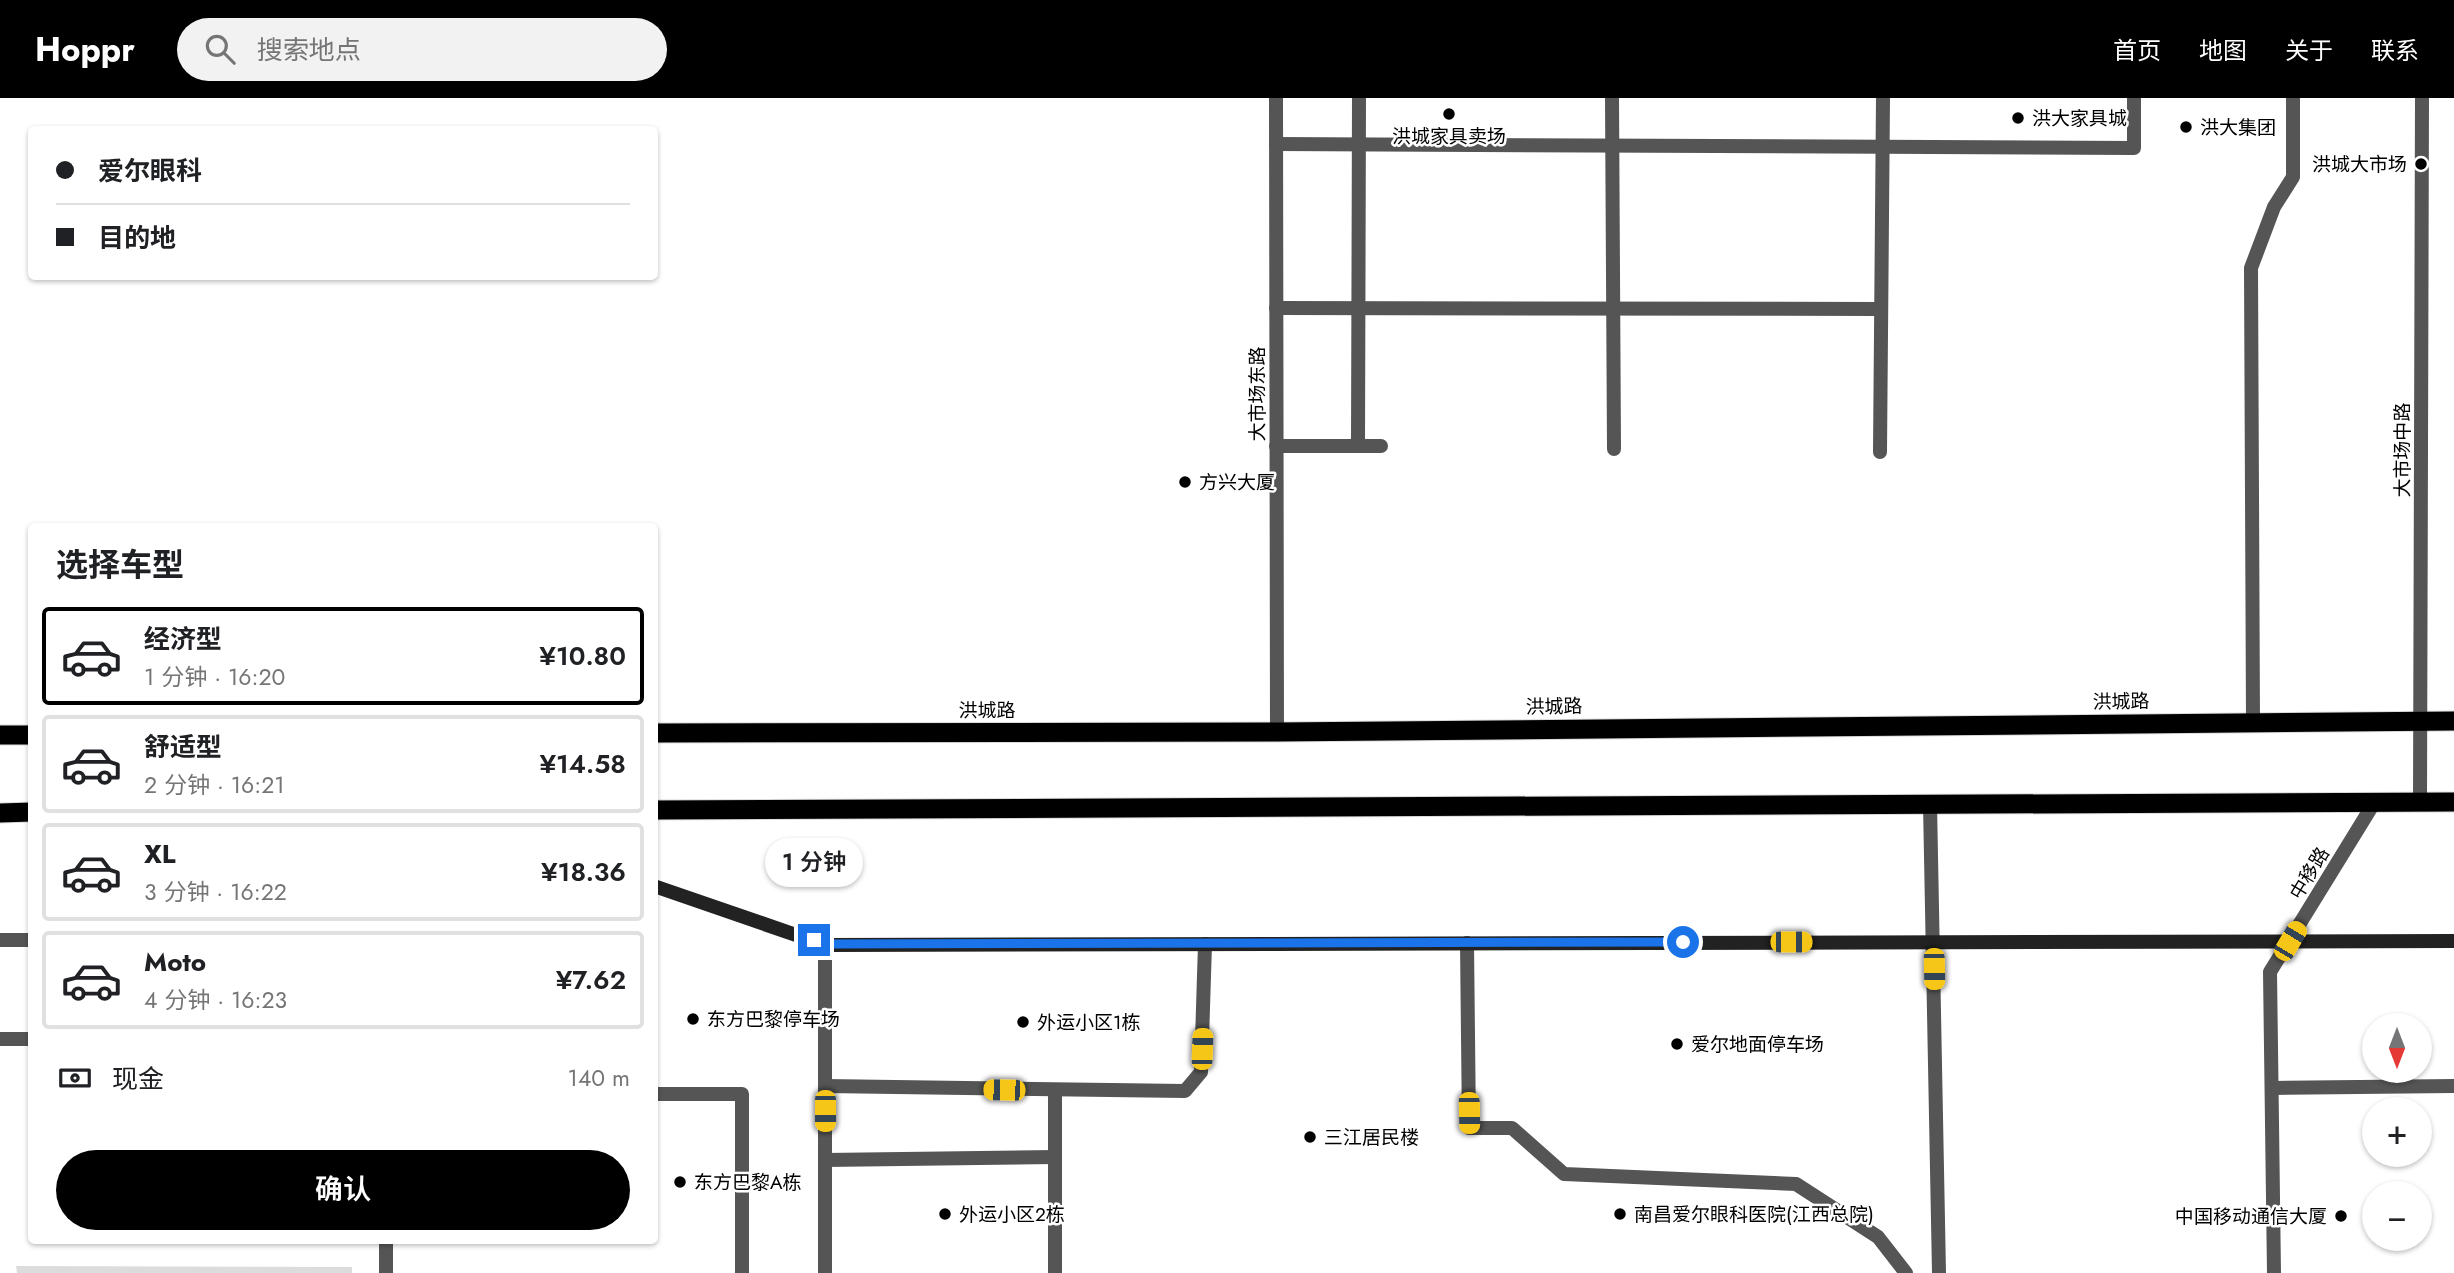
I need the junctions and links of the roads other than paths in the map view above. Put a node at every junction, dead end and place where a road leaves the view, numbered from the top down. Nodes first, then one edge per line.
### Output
1 (1276, 98) edge
2 (1359, 98) edge
3 (1612, 98) edge
4 (1883, 98) edge
5 (2134, 98) edge
6 (2293, 98) edge
7 (2421, 98) edge
8 (1276, 144) junction
9 (1359, 145) junction
10 (1613, 145) junction
11 (1883, 146) junction
12 (1276, 308) junction
13 (1359, 308) junction
14 (1613, 309) junction
15 (1881, 309) junction
16 (1276, 446) junction
17 (1358, 446) junction
18 (1381, 446) dead end
19 (1614, 449) dead end
20 (1880, 452) dead end
21 (2454, 720) edge
22 (2421, 721) junction
23 (2253, 722) junction
24 (1277, 732) junction
25 (658, 733) edge
26 (0, 735) edge
27 (28, 735) edge
28 (2420, 802) junction
29 (2454, 802) edge
30 (2374, 803) junction
31 (1930, 804) junction
32 (658, 810) edge
33 (0, 813) edge
34 (28, 813) edge
35 (658, 887) edge
36 (0, 940) edge
37 (28, 940) edge
38 (2290, 941) junction
39 (2454, 941) edge
40 (1933, 942) junction
41 (1467, 943) junction
42 (825, 944) junction
43 (1205, 944) junction
44 (0, 1039) edge
45 (28, 1039) edge
46 (825, 1086) junction
47 (2454, 1086) edge
48 (2272, 1087) junction
49 (1055, 1091) junction
50 (658, 1094) edge
51 (1055, 1157) junction
52 (825, 1160) junction
53 (386, 1244) edge
54 (386, 1273) edge
55 (742, 1273) edge
56 (825, 1273) edge
57 (1055, 1273) edge
58 (1906, 1273) edge
59 (1939, 1273) edge
60 (2274, 1273) edge

1 - 8 street, 大市场东路
2 - 9 street
3 - 10 street
4 - 11 street
5 - 11 street
6 - 23 street
7 - 22 street, 大市场中路
8 - 9 street
8 - 12 street, 大市场东路
9 - 10 street
9 - 13 street
10 - 11 street
10 - 14 street
11 - 15 street
12 - 13 street
12 - 16 street, 大市场东路
13 - 14 street
13 - 17 street
14 - 15 street
14 - 19 street
15 - 20 street
16 - 17 street
16 - 24 street, 大市场东路
17 - 18 street
21 - 22 highway, 洪城路
22 - 23 highway, 洪城路
22 - 28 street, 大市场中路
23 - 24 highway, 洪城路
24 - 25 highway, 洪城路
26 - 27 highway
28 - 29 highway
28 - 30 highway
30 - 31 highway
30 - 38 street, 中移路
31 - 32 highway
31 - 40 street
33 - 34 highway
35 - 42 main road
36 - 37 street
38 - 39 main road
38 - 40 main road
38 - 48 street, 中移路
40 - 41 main road
40 - 59 street
41 - 43 main road
41 - 58 street
42 - 43 main road
42 - 46 street
43 - 49 street
44 - 45 street
46 - 49 street
46 - 52 street
47 - 48 street
48 - 60 street, 中移路
49 - 51 street
50 - 55 street
51 - 52 street
51 - 57 street
52 - 56 street
53 - 54 street

